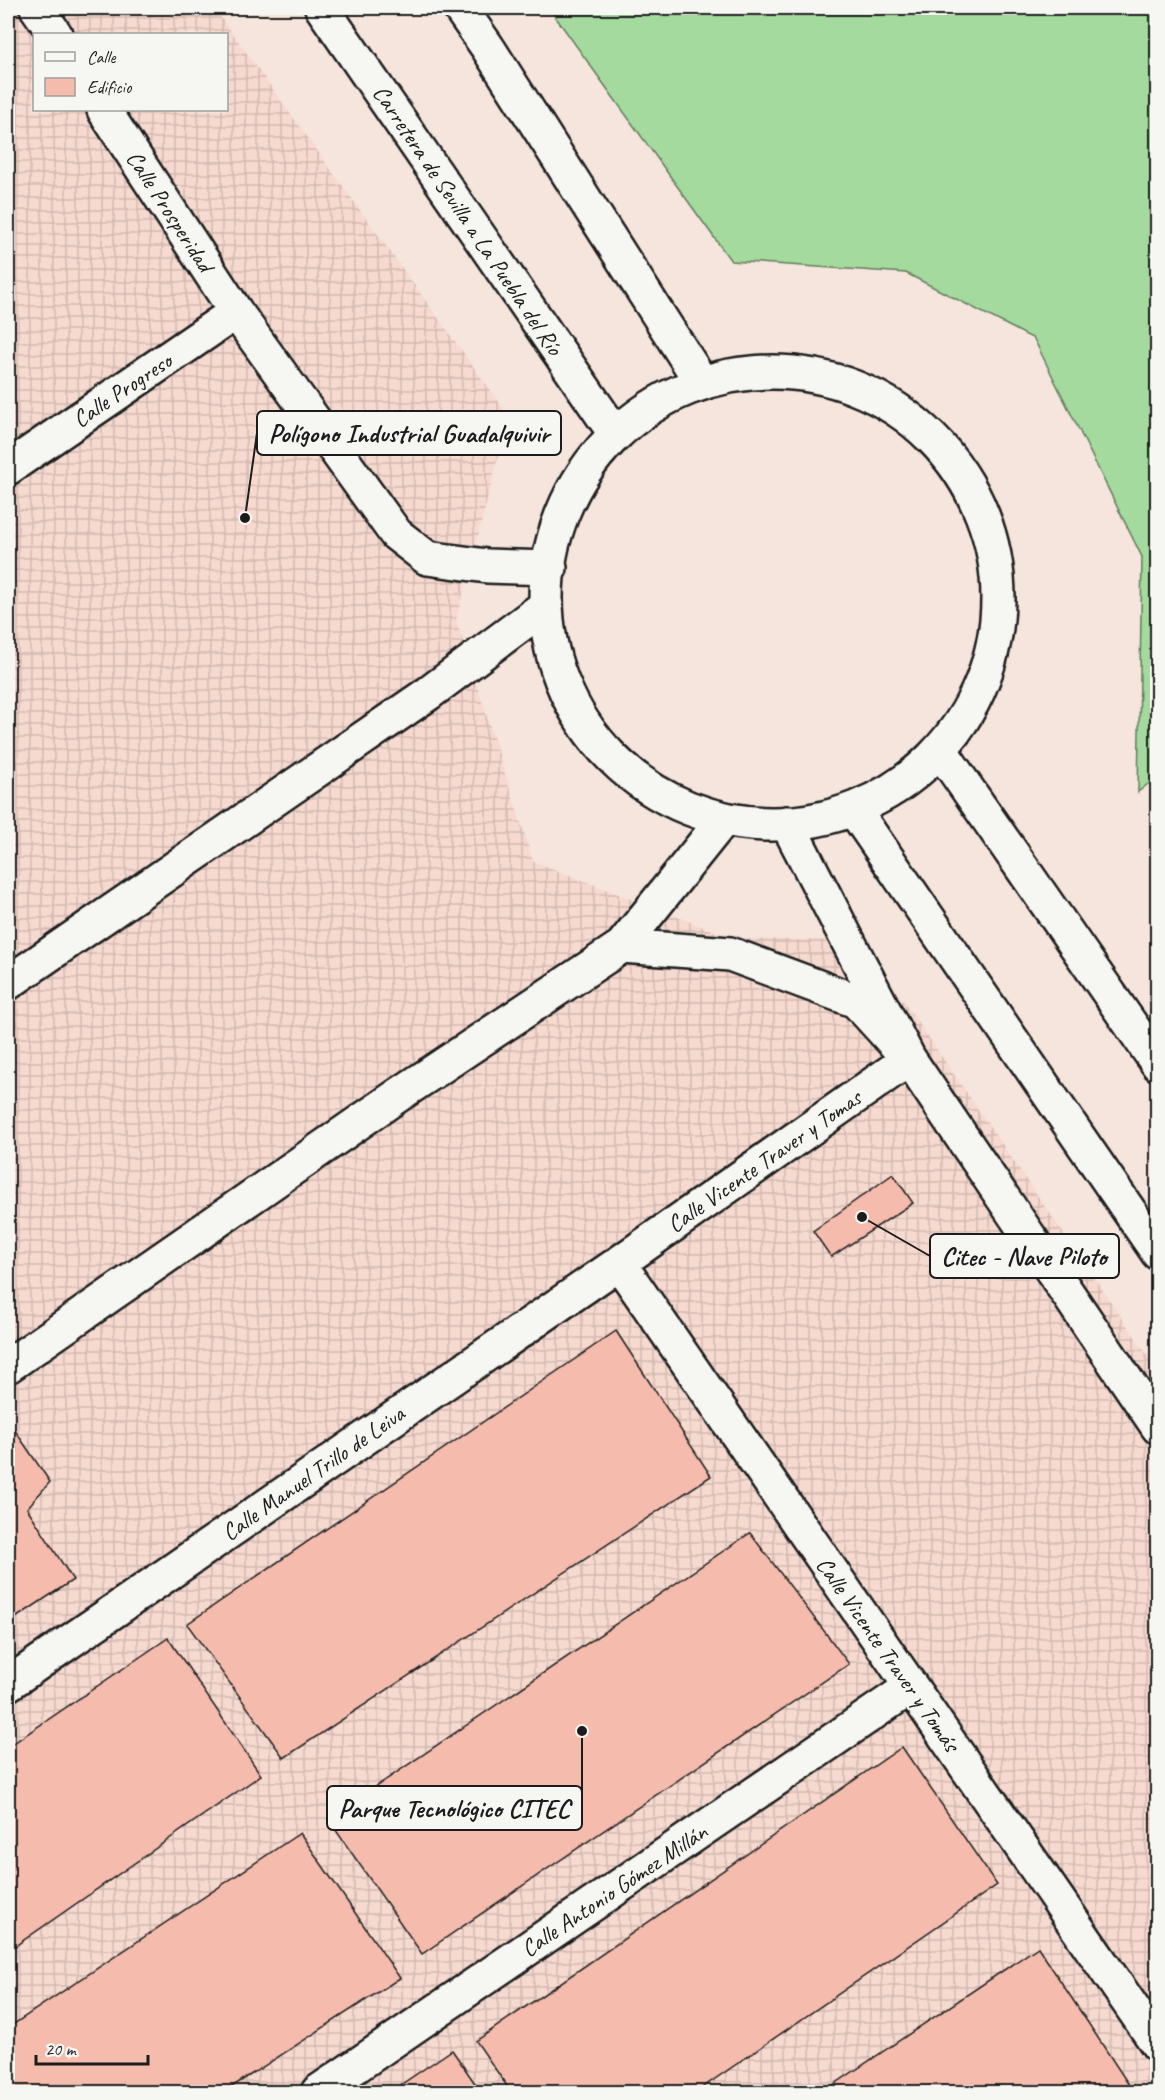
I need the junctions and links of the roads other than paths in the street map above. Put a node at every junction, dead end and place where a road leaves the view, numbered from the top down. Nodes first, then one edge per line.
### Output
1 (37, 8) edge
2 (310, 8) edge
3 (322, 8) edge
4 (460, 8) edge
5 (54, 33) edge
6 (105, 111) edge
7 (397, 117) junction
8 (236, 312) junction
9 (700, 380) junction
10 (614, 432) junction
11 (8, 468) edge
12 (550, 568) junction
13 (544, 608) junction
14 (941, 751) junction
15 (854, 810) junction
16 (723, 820) junction
17 (787, 823) junction
18 (621, 946) junction
19 (8, 983) edge
20 (909, 1059) junction
21 (1158, 1064) edge
22 (1158, 1253) edge
23 (619, 1263) junction
24 (8, 1366) edge
25 (1158, 1427) edge
26 (8, 1684) edge
27 (911, 1687) junction
28 (1158, 2045) edge
29 (318, 2092) edge

1 - 5 street
2 - 7 street
3 - 7 street, Carretera de Sevilla a La Puebla del Río
4 - 9 street
6 - 8 street, Calle Prosperidad
7 - 10 street, Carretera de Sevilla a La Puebla del Río
8 - 11 street, Calle Progreso
8 - 12 street, Calle Prosperidad
9 - 10 street
9 - 14 street
10 - 12 street
12 - 13 street
13 - 16 street
13 - 19 street
14 - 15 street
14 - 21 street
15 - 17 street
15 - 22 street
16 - 17 street
16 - 18 street
17 - 20 street
18 - 20 street
18 - 24 street
20 - 23 street, Calle Vicente Traver y Tomas
20 - 25 street
23 - 26 street, Calle Manuel Trillo de Leiva
23 - 27 street, Calle Vicente Traver y Tomás
27 - 28 street, Calle Vicente Traver y Tomás
27 - 29 street, Calle Antonio Gómez Millán

